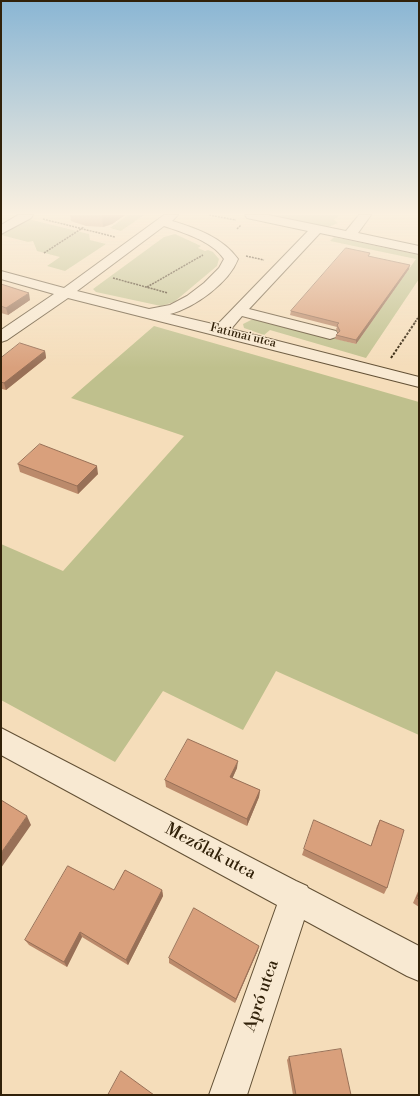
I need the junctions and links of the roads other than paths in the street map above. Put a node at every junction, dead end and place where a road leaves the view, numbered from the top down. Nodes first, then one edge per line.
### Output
1 (102, 266) edge
2 (228, 266) edge
3 (282, 266) edge
4 (1, 275) edge
5 (66, 294) junction
6 (240, 310) junction
7 (141, 311) junction
8 (220, 331) junction
9 (330, 334) dead end
10 (1, 337) edge
11 (419, 382) edge
12 (1, 741) edge
13 (296, 898) junction
14 (419, 964) edge
15 (228, 1095) edge

1 - 5 street
2 - 7 street
3 - 6 street
4 - 5 street, Fatimai utca
5 - 7 street, Fatimai utca
5 - 10 street
6 - 8 street
6 - 9 street
7 - 8 street, Fatimai utca
8 - 11 street, Fatimai utca
12 - 13 street, Mezőlak utca
13 - 14 street, Mezőlak utca
13 - 15 street, Apró utca

